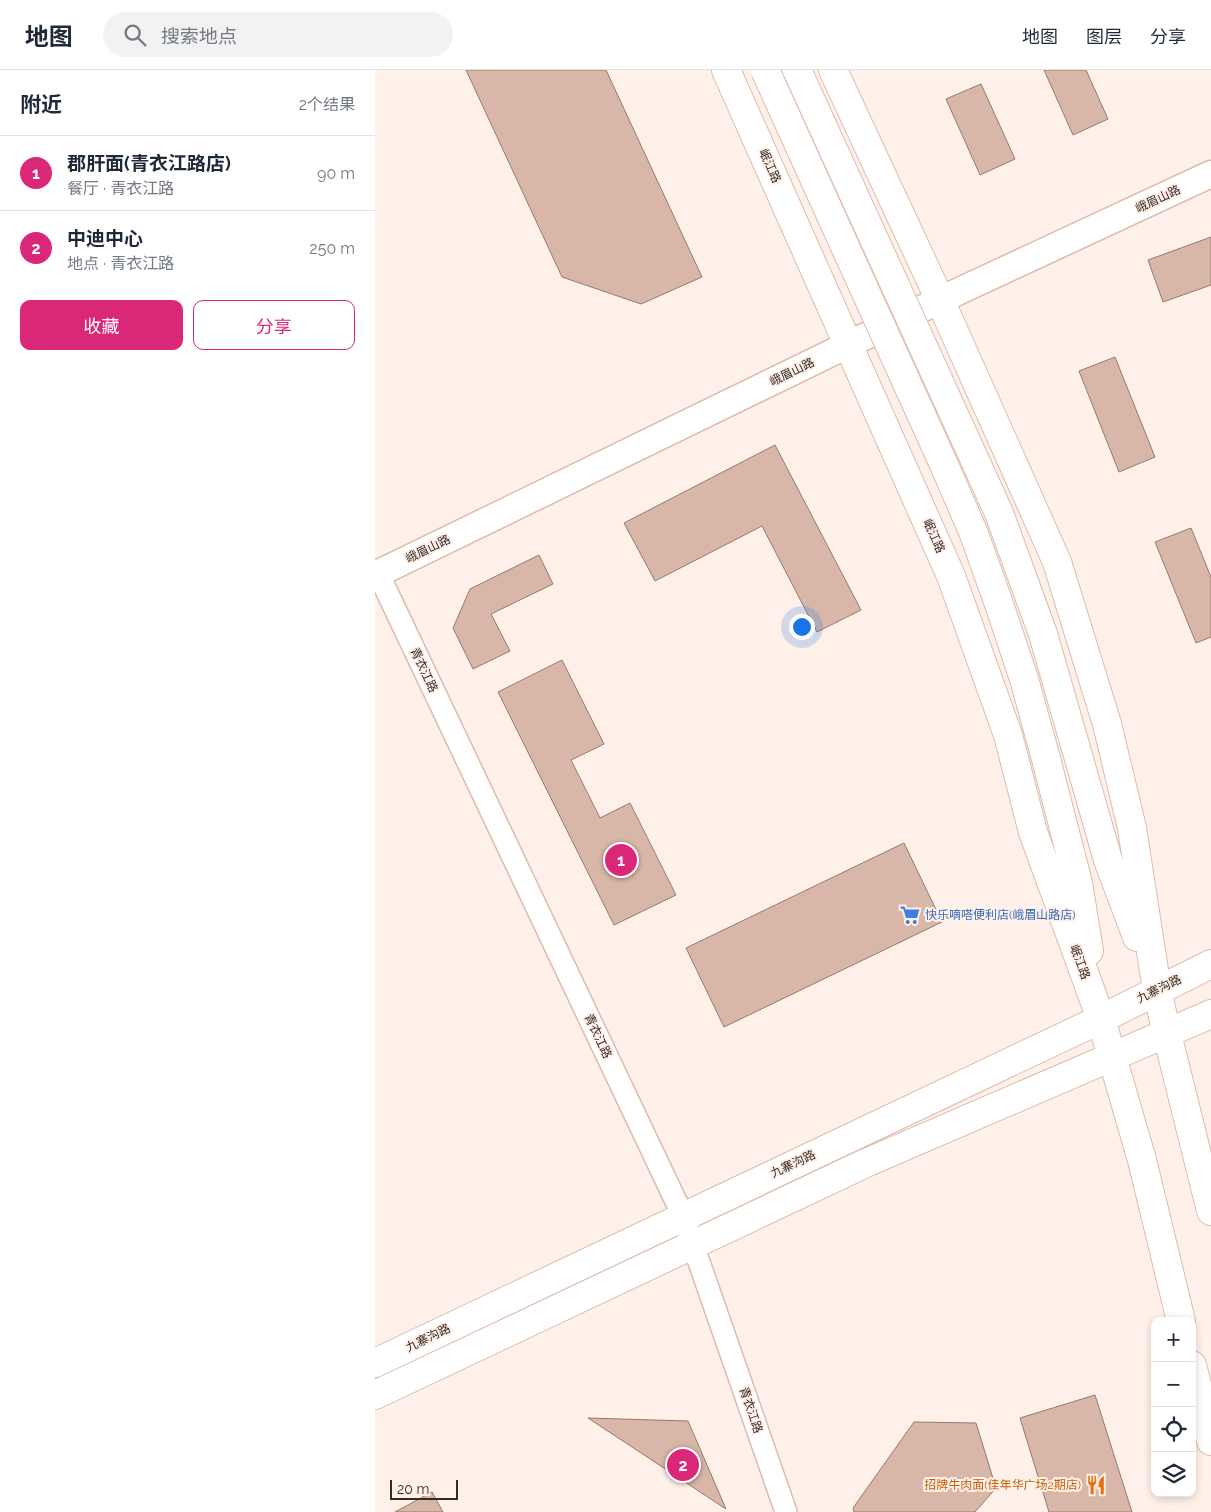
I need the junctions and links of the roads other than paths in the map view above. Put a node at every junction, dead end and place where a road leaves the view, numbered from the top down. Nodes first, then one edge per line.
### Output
1 (727, 70) edge
2 (765, 70) edge
3 (797, 70) edge
4 (833, 70) edge
5 (1211, 174) edge
6 (940, 300) junction
7 (849, 344) junction
8 (376, 574) edge
9 (1211, 964) edge
10 (1157, 990) junction
11 (1211, 1014) edge
12 (1101, 1018) junction
13 (1167, 1034) junction
14 (1112, 1058) junction
15 (1211, 1211) edge
16 (683, 1216) junction
17 (694, 1244) junction
18 (1180, 1317) edge
19 (375, 1363) edge
20 (1196, 1381) edge
21 (375, 1395) edge
22 (1211, 1441) edge
23 (786, 1512) edge

1 - 7 main road, 岷江路
2 - 12 main road, 岷江路, bridge
3 - 10 main road, bridge
4 - 6 main road
5 - 6 street, 峨眉山路
6 - 7 street, 峨眉山路
6 - 10 main road
7 - 8 street, 峨眉山路
7 - 12 main road, 岷江路
8 - 16 street, 青衣江路
9 - 10 main road, 九寨沟路
10 - 12 main road, 九寨沟路
10 - 13 main road
11 - 13 main road
12 - 14 main road, 岷江路
12 - 16 main road, 九寨沟路
13 - 14 main road
13 - 15 main road
14 - 17 main road
14 - 18 main road, 岷江路
16 - 17 street, 青衣江路
16 - 19 main road, 九寨沟路
17 - 21 main road
17 - 23 street, 青衣江路
20 - 22 main road

